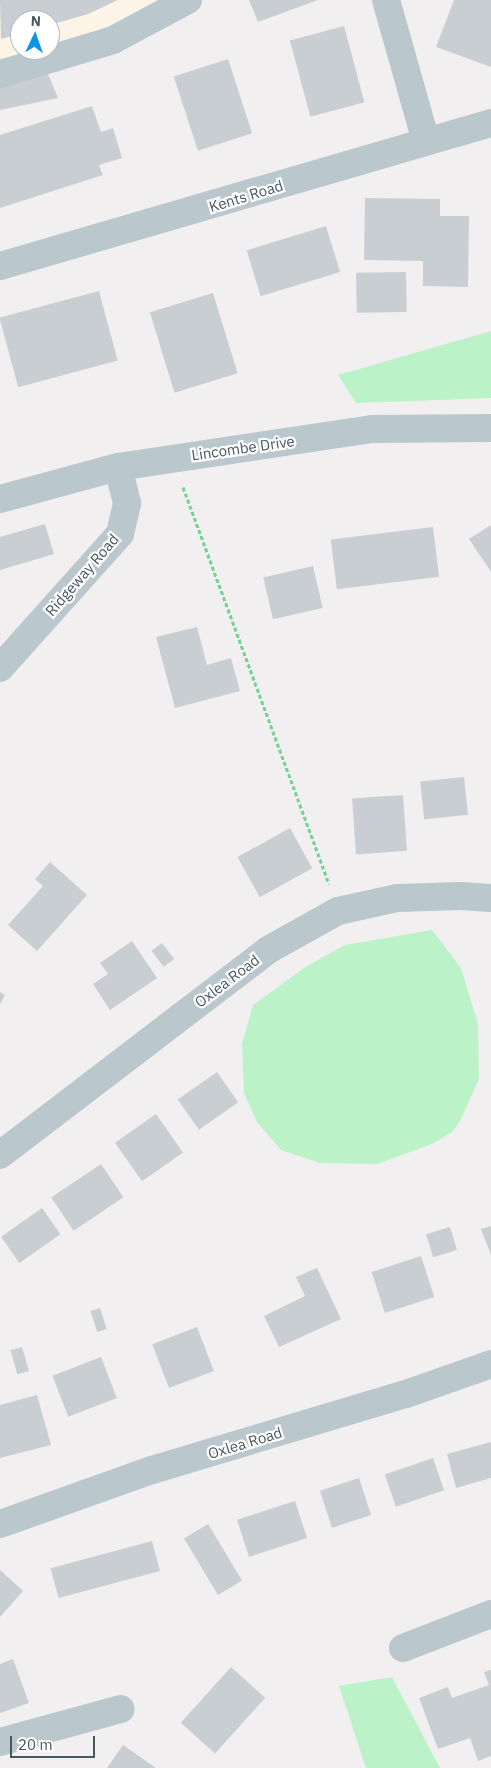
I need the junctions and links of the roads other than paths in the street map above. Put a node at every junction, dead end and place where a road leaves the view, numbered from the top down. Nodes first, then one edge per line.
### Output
1 (188, 0) edge
2 (386, 0) edge
3 (0, 74) edge
4 (491, 123) edge
5 (426, 141) junction
6 (0, 266) edge
7 (491, 428) edge
8 (118, 467) junction
9 (0, 499) edge
10 (0, 668) edge
11 (491, 898) edge
12 (0, 1155) edge
13 (491, 1364) edge
14 (0, 1524) edge
15 (491, 1614) edge
16 (403, 1648) dead end
17 (121, 1709) dead end
18 (0, 1742) edge

1 - 3 street
2 - 5 street
4 - 5 street, Kents Road
5 - 6 street, Kents Road
7 - 8 street, Lincombe Drive
8 - 9 street, Lincombe Drive
8 - 10 street, Ridgeway Road
11 - 12 street, Oxlea Road
13 - 14 street, Oxlea Road
15 - 16 street
17 - 18 street

